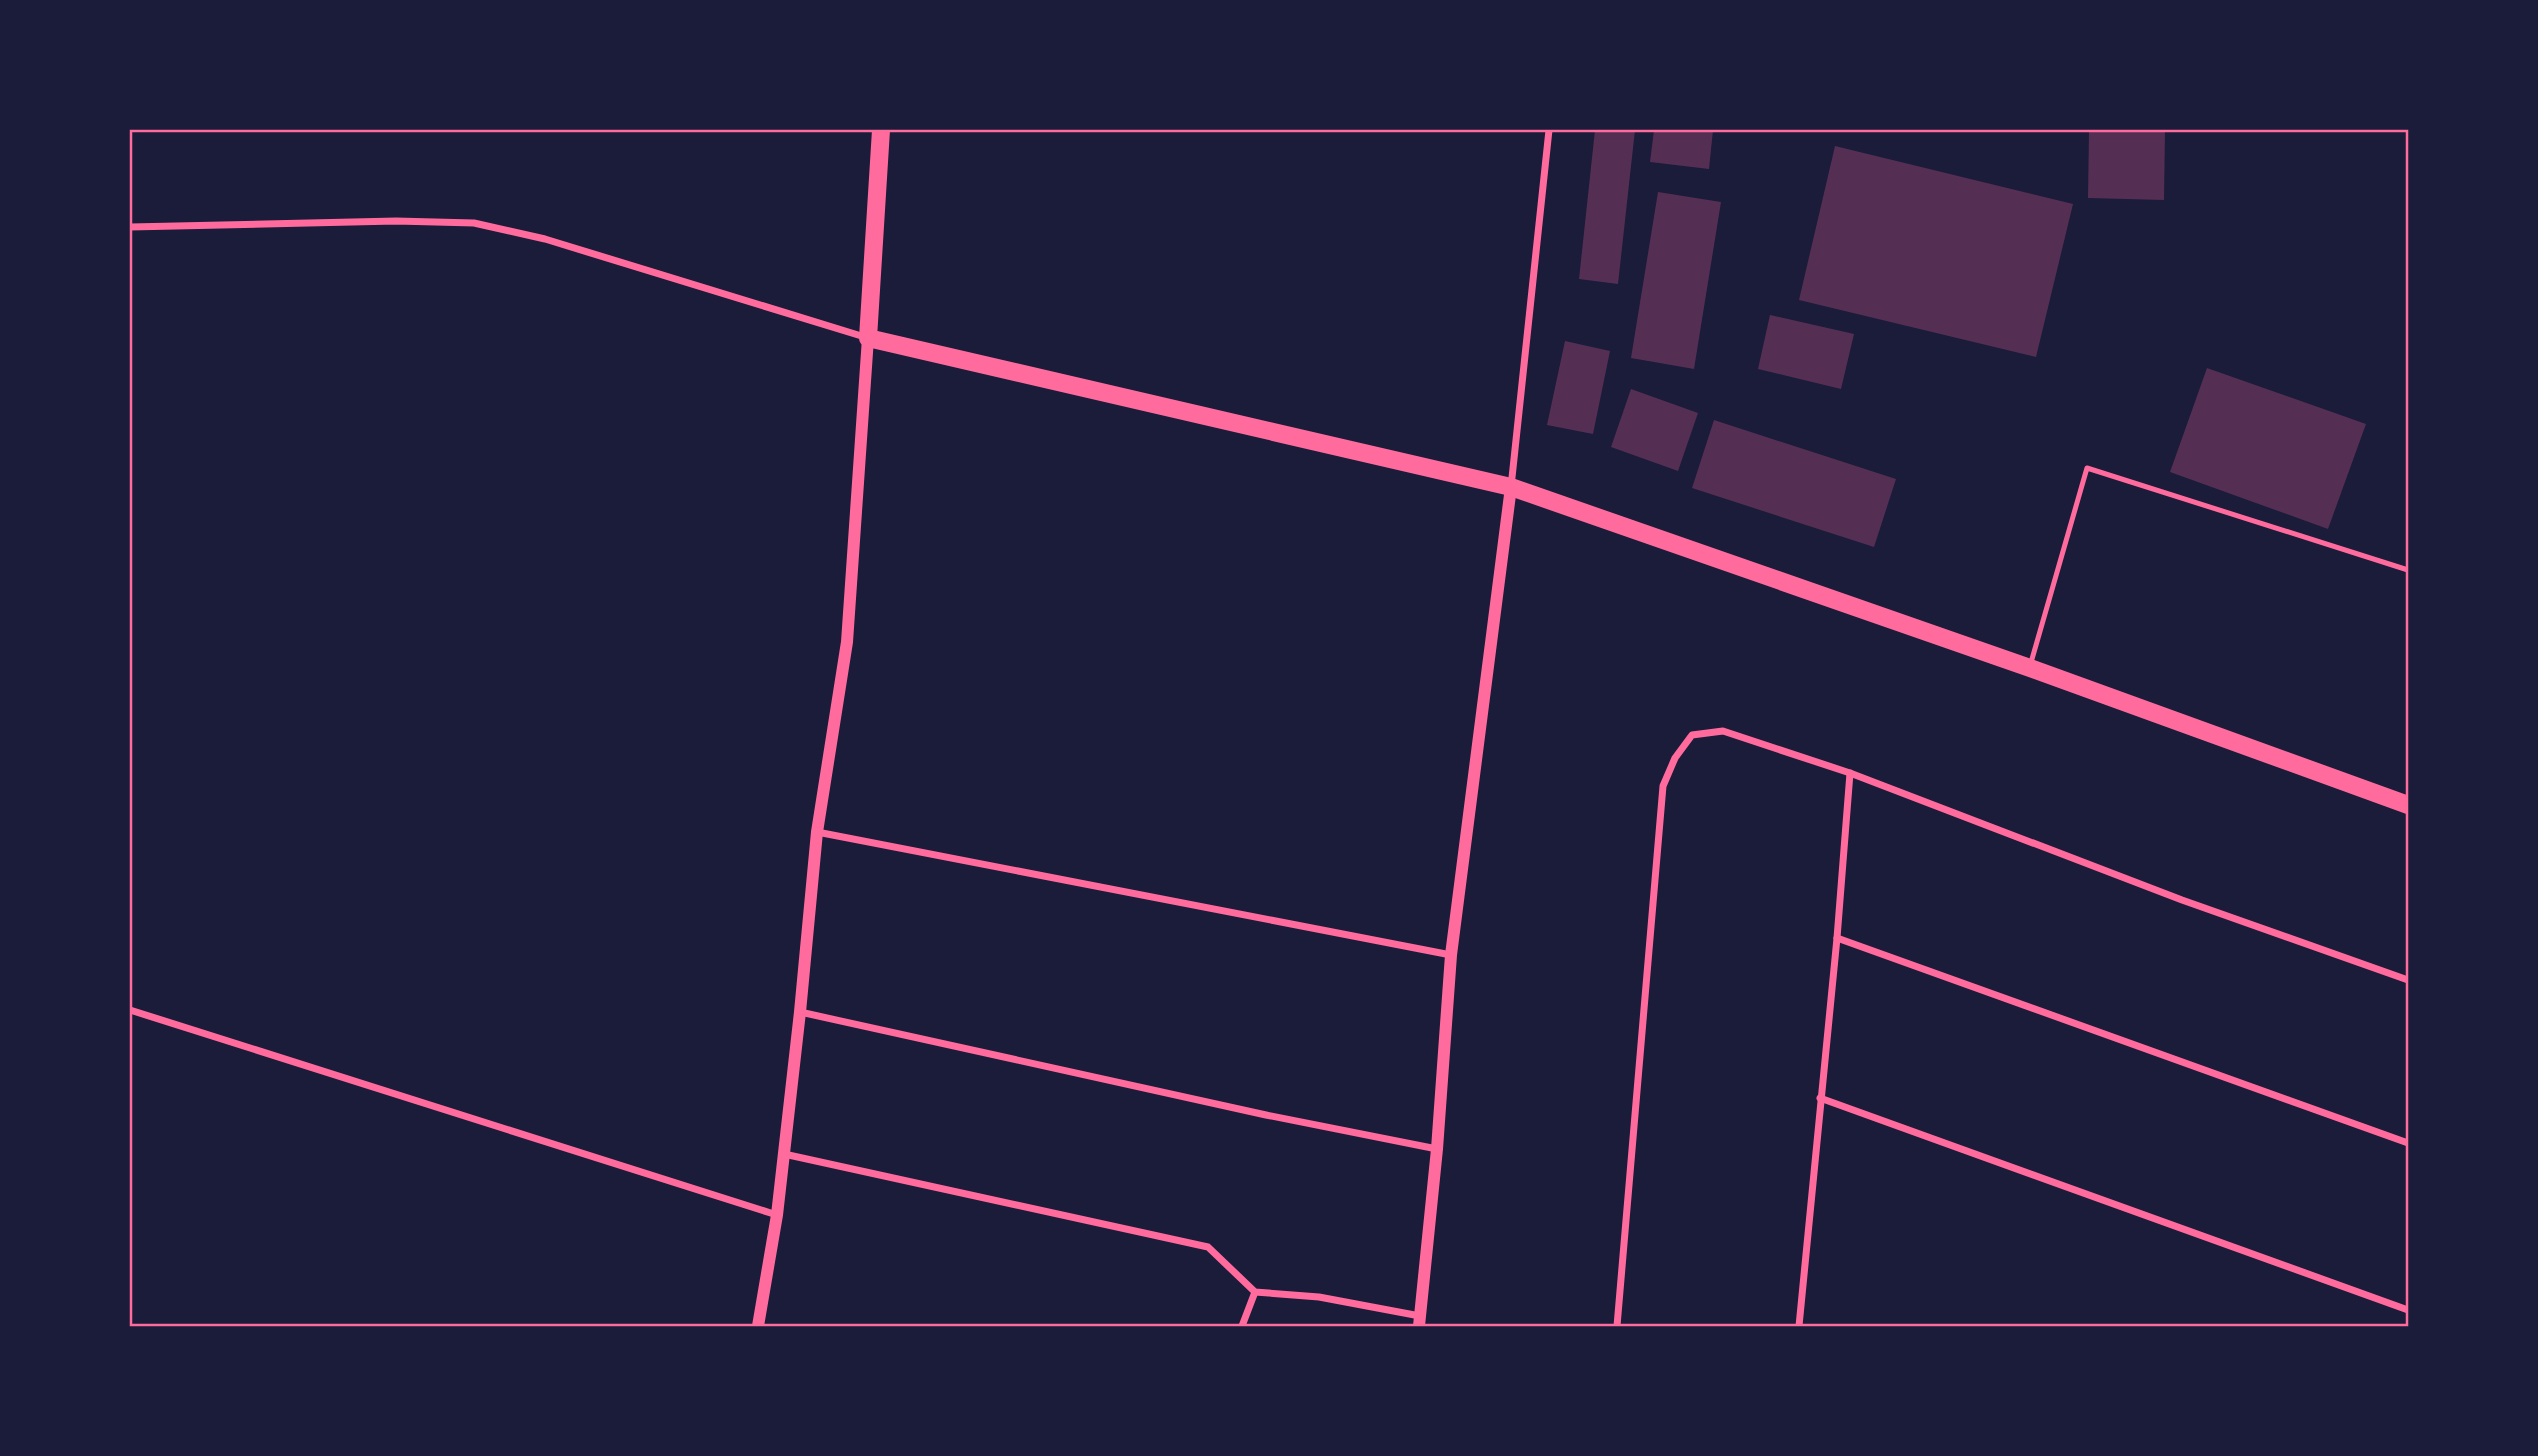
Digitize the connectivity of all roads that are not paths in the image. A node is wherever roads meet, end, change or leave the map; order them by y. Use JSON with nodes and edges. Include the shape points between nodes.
{"nodes":[{"id":1,"x":881,"y":130,"type":"edge"},
{"id":2,"x":1549,"y":130,"type":"edge"},
{"id":3,"x":130,"y":227,"type":"edge"},
{"id":4,"x":869,"y":338,"type":"junction"},
{"id":5,"x":1511,"y":487,"type":"junction"},
{"id":6,"x":2409,"y":570,"type":"edge"},
{"id":7,"x":2030,"y":668,"type":"junction"},
{"id":8,"x":1850,"y":773,"type":"junction"},
{"id":9,"x":2409,"y":805,"type":"edge"},
{"id":10,"x":817,"y":832,"type":"junction"},
{"id":11,"x":1837,"y":938,"type":"junction"},
{"id":12,"x":1451,"y":955,"type":"junction"},
{"id":13,"x":2409,"y":980,"type":"edge"},
{"id":14,"x":130,"y":1010,"type":"edge"},
{"id":15,"x":800,"y":1012,"type":"junction"},
{"id":16,"x":1820,"y":1098,"type":"junction"},
{"id":17,"x":2409,"y":1143,"type":"edge"},
{"id":18,"x":1437,"y":1149,"type":"junction"},
{"id":19,"x":784,"y":1154,"type":"junction"},
{"id":20,"x":777,"y":1215,"type":"junction"},
{"id":21,"x":1255,"y":1292,"type":"junction"},
{"id":22,"x":2409,"y":1310,"type":"edge"},
{"id":23,"x":1419,"y":1321,"type":"edge"},
{"id":24,"x":758,"y":1326,"type":"edge"},
{"id":25,"x":1242,"y":1326,"type":"edge"},
{"id":26,"x":1617,"y":1326,"type":"edge"},
{"id":27,"x":1799,"y":1326,"type":"edge"}],
"edges":[{"from":1,"to":4,"type":"main road"},
{"from":2,"to":5,"type":"street"},
{"from":3,"to":4,"type":"street","via":[[474,223],[545,239]]},
{"from":4,"to":5,"type":"main road"},
{"from":4,"to":10,"type":"street","via":[[847,642]]},
{"from":5,"to":7,"type":"main road"},
{"from":5,"to":12,"type":"street"},
{"from":6,"to":7,"type":"lane","via":[[2087,468]]},
{"from":7,"to":9,"type":"main road"},
{"from":8,"to":11,"type":"street"},
{"from":8,"to":13,"type":"street","via":[[2182,900]]},
{"from":8,"to":26,"type":"street","via":[[1723,731],[1692,735],[1663,786]]},
{"from":10,"to":12,"type":"street"},
{"from":10,"to":15,"type":"street"},
{"from":11,"to":16,"type":"street"},
{"from":11,"to":17,"type":"street"},
{"from":12,"to":18,"type":"street"},
{"from":14,"to":20,"type":"street"},
{"from":15,"to":18,"type":"street"},
{"from":15,"to":19,"type":"street"},
{"from":16,"to":22,"type":"street"},
{"from":16,"to":27,"type":"street"},
{"from":18,"to":23,"type":"street"},
{"from":19,"to":20,"type":"street"},
{"from":19,"to":21,"type":"street","via":[[1208,1247]]},
{"from":20,"to":24,"type":"street"},
{"from":21,"to":23,"type":"street","via":[[1319,1297]]},
{"from":21,"to":25,"type":"street"}]}
